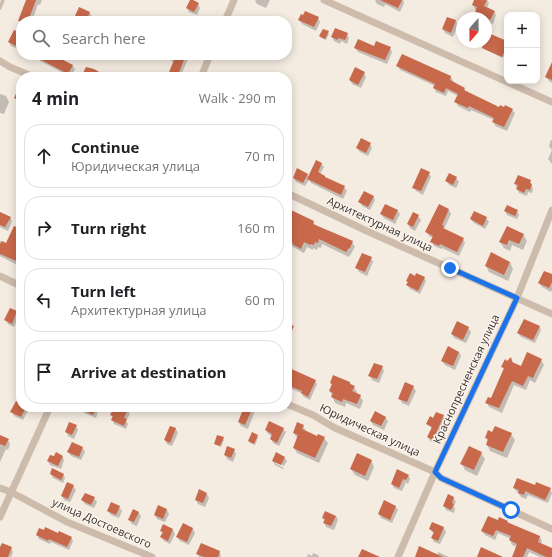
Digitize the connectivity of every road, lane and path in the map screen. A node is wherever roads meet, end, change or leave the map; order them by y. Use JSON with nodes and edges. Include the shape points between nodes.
{"nodes":[{"id":1,"x":3,"y":0,"type":"edge"},
{"id":2,"x":234,"y":0,"type":"edge"},
{"id":3,"x":324,"y":0,"type":"edge"},
{"id":4,"x":0,"y":8,"type":"edge"},
{"id":5,"x":227,"y":16,"type":"edge"},
{"id":6,"x":208,"y":60,"type":"edge"},
{"id":7,"x":0,"y":61,"type":"edge"},
{"id":8,"x":22,"y":72,"type":"edge"},
{"id":9,"x":203,"y":72,"type":"edge"},
{"id":10,"x":552,"y":102,"type":"edge"},
{"id":11,"x":292,"y":195,"type":"edge"},
{"id":12,"x":552,"y":210,"type":"edge"},
{"id":13,"x":0,"y":276,"type":"edge"},
{"id":14,"x":16,"y":284,"type":"edge"},
{"id":15,"x":517,"y":298,"type":"junction"},
{"id":16,"x":552,"y":314,"type":"edge"},
{"id":17,"x":292,"y":406,"type":"edge"},
{"id":18,"x":48,"y":412,"type":"edge"},
{"id":19,"x":435,"y":472,"type":"junction"},
{"id":20,"x":0,"y":488,"type":"edge"},
{"id":21,"x":11,"y":492,"type":"junction"},
{"id":22,"x":0,"y":517,"type":"edge"},
{"id":23,"x":552,"y":529,"type":"edge"},
{"id":24,"x":152,"y":557,"type":"edge"},
{"id":25,"x":398,"y":557,"type":"edge"}],
"edges":[{"from":1,"to":4,"type":"lane"},
{"from":2,"to":5,"type":"street"},
{"from":3,"to":10,"type":"street"},
{"from":6,"to":9,"type":"street"},
{"from":7,"to":8,"type":"street"},
{"from":11,"to":15,"type":"street","name":"Архитектурная улица"},
{"from":12,"to":15,"type":"street","name":"Краснопресненская улица"},
{"from":13,"to":14,"type":"street"},
{"from":15,"to":16,"type":"street","name":"Архитектурная улица"},
{"from":15,"to":19,"type":"street","name":"Краснопресненская улица"},
{"from":17,"to":19,"type":"street","name":"Юридическая улица"},
{"from":18,"to":21,"type":"street"},
{"from":19,"to":23,"type":"street","name":"Юридическая улица","via":[[441,478]]},
{"from":19,"to":25,"type":"street","name":"Краснопресненская улица"},
{"from":20,"to":21,"type":"street","name":"улица Достоевского"},
{"from":21,"to":22,"type":"street"},
{"from":21,"to":24,"type":"street","name":"улица Достоевского","via":[[67,522]]}]}
